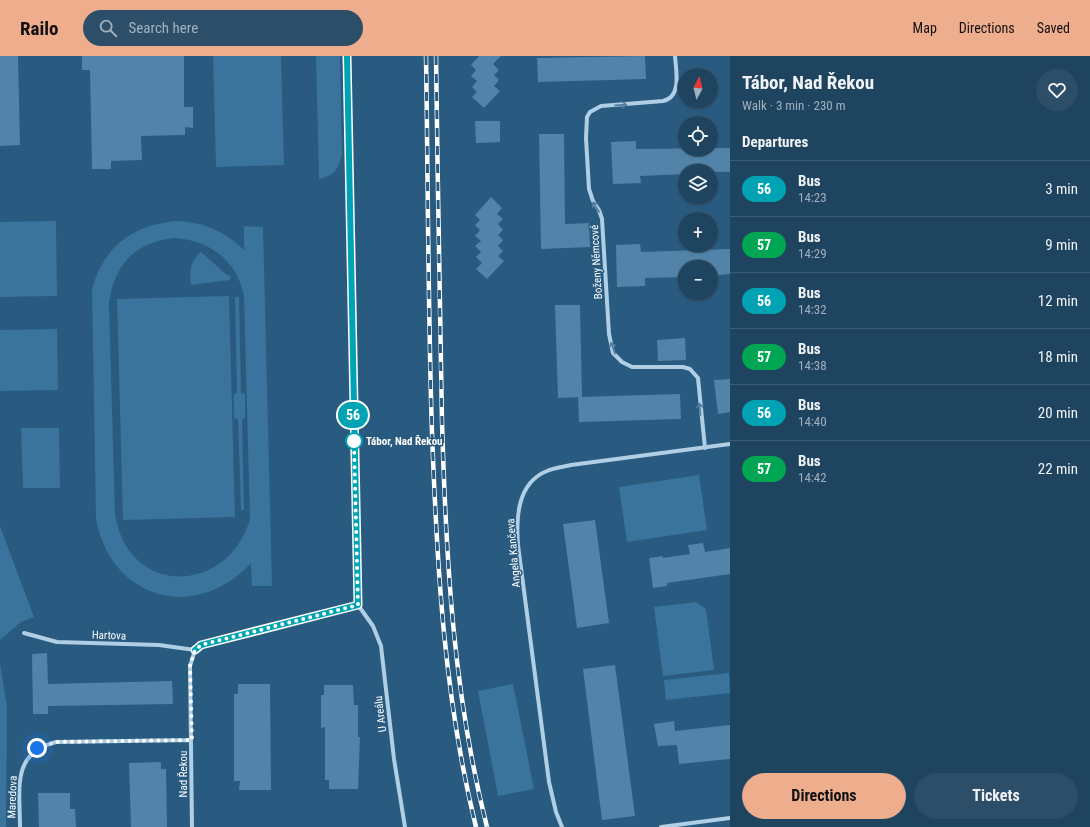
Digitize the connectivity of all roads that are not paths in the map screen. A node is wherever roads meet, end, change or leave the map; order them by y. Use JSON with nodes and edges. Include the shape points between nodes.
{"nodes":[{"id":1,"x":347,"y":56,"type":"edge"},
{"id":2,"x":675,"y":56,"type":"edge"},
{"id":3,"x":730,"y":444,"type":"edge"},
{"id":4,"x":704,"y":448,"type":"junction"},
{"id":5,"x":358,"y":605,"type":"junction"},
{"id":6,"x":24,"y":632,"type":"dead end"},
{"id":7,"x":195,"y":650,"type":"junction"},
{"id":8,"x":192,"y":740,"type":"junction"},
{"id":9,"x":730,"y":818,"type":"edge"},
{"id":10,"x":20,"y":827,"type":"edge"},
{"id":11,"x":192,"y":827,"type":"edge"},
{"id":12,"x":405,"y":827,"type":"edge"},
{"id":13,"x":562,"y":827,"type":"edge"},
{"id":14,"x":661,"y":827,"type":"edge"}],
"edges":[{"from":1,"to":5,"type":"street"},
{"from":4,"to":2,"type":"street","name":"Boženy Němcové","one_way":true,"via":[[698,378],[693,372],[677,366],[632,367],[622,362],[614,353],[609,334],[602,219],[590,196],[587,173],[586,130],[590,112],[601,106],[666,101],[673,95],[676,87]]},
{"from":3,"to":4,"type":"street","name":"Angela Kančeva"},
{"from":4,"to":13,"type":"street","name":"Angela Kančeva","via":[[571,464],[539,475],[524,493],[518,515],[518,545],[549,782]]},
{"from":5,"to":7,"type":"street","via":[[201,645]]},
{"from":5,"to":12,"type":"street","name":"U Areálu","via":[[373,626],[381,646]]},
{"from":6,"to":7,"type":"street","name":"Hartova","via":[[57,642],[159,645]]},
{"from":7,"to":8,"type":"street","name":"Nad Řekou","via":[[190,666]]},
{"from":8,"to":10,"type":"street","name":"Maredova","via":[[56,742],[37,748],[27,758],[20,774]]},
{"from":8,"to":11,"type":"street","name":"Nad Řekou"},
{"from":9,"to":14,"type":"street"}]}
